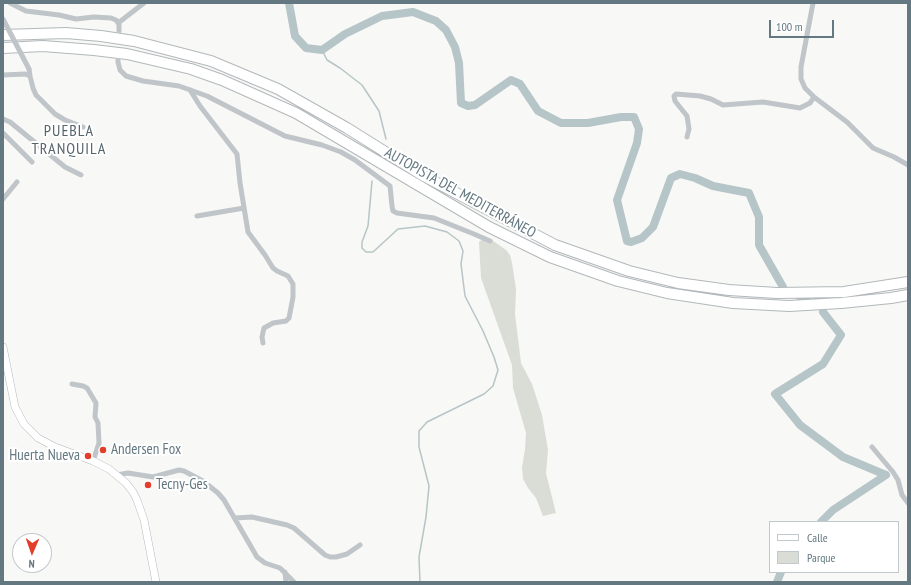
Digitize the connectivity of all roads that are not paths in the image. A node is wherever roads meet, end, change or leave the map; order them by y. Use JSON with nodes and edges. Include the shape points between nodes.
{"nodes":[{"id":1,"x":10,"y":3,"type":"edge"},
{"id":2,"x":144,"y":3,"type":"edge"},
{"id":3,"x":813,"y":3,"type":"edge"},
{"id":4,"x":3,"y":19,"type":"edge"},
{"id":5,"x":118,"y":22,"type":"junction"},
{"id":6,"x":3,"y":29,"type":"edge"},
{"id":7,"x":119,"y":31,"type":"dead end"},
{"id":8,"x":66,"y":33,"type":"junction"},
{"id":9,"x":3,"y":35,"type":"edge"},
{"id":10,"x":59,"y":47,"type":"junction"},
{"id":11,"x":3,"y":48,"type":"edge"},
{"id":12,"x":3,"y":54,"type":"edge"},
{"id":13,"x":118,"y":54,"type":"dead end"},
{"id":14,"x":3,"y":75,"type":"edge"},
{"id":15,"x":30,"y":76,"type":"junction"},
{"id":16,"x":190,"y":90,"type":"junction"},
{"id":17,"x":814,"y":97,"type":"junction"},
{"id":18,"x":3,"y":119,"type":"edge"},
{"id":19,"x":83,"y":127,"type":"dead end"},
{"id":20,"x":3,"y":134,"type":"edge"},
{"id":21,"x":687,"y":137,"type":"dead end"},
{"id":22,"x":32,"y":162,"type":"dead end"},
{"id":23,"x":908,"y":165,"type":"edge"},
{"id":24,"x":80,"y":175,"type":"dead end"},
{"id":25,"x":17,"y":182,"type":"dead end"},
{"id":26,"x":3,"y":199,"type":"edge"},
{"id":27,"x":244,"y":208,"type":"junction"},
{"id":28,"x":197,"y":216,"type":"dead end"},
{"id":29,"x":490,"y":241,"type":"dead end"},
{"id":30,"x":908,"y":282,"type":"edge"},
{"id":31,"x":908,"y":295,"type":"edge"},
{"id":32,"x":262,"y":343,"type":"dead end"},
{"id":33,"x":3,"y":347,"type":"edge"},
{"id":34,"x":72,"y":384,"type":"dead end"},
{"id":35,"x":872,"y":447,"type":"dead end"},
{"id":36,"x":93,"y":461,"type":"junction"},
{"id":37,"x":117,"y":475,"type":"junction"},
{"id":38,"x":908,"y":503,"type":"edge"},
{"id":39,"x":235,"y":518,"type":"junction"},
{"id":40,"x":360,"y":545,"type":"dead end"},
{"id":41,"x":285,"y":572,"type":"junction"},
{"id":42,"x":156,"y":582,"type":"edge"},
{"id":43,"x":286,"y":582,"type":"edge"},
{"id":44,"x":294,"y":582,"type":"edge"}],
"edges":[{"from":1,"to":5,"type":"street","via":[[26,11],[76,19],[103,16]]},
{"from":2,"to":5,"type":"street"},
{"from":3,"to":17,"type":"street","via":[[800,73],[805,88]]},
{"from":4,"to":15,"type":"street","bridge":true,"via":[[29,69]]},
{"from":5,"to":7,"type":"street"},
{"from":6,"to":8,"type":"highway"},
{"from":8,"to":9,"type":"highway","name":"AUTOPISTA DEL MEDITERRÁNEO"},
{"from":8,"to":30,"type":"highway","name":"AUTOPISTA DEL MEDITERRÁNEO","via":[[101,36],[161,47],[211,62],[278,89],[422,175],[555,245],[629,271],[678,283],[777,293],[844,292]]},
{"from":10,"to":11,"type":"highway","name":"AUTOPISTA DEL MEDITERRÁNEO"},
{"from":10,"to":12,"type":"highway"},
{"from":10,"to":31,"type":"highway","name":"AUTOPISTA DEL MEDITERRÁNEO","via":[[127,54],[191,69],[222,80],[296,113],[489,227],[550,257],[618,280],[668,293],[740,303],[789,306],[841,304]]},
{"from":13,"to":16,"type":"street","via":[[120,70],[126,76]]},
{"from":14,"to":15,"type":"street"},
{"from":15,"to":19,"type":"street","via":[[36,95],[55,114]]},
{"from":16,"to":27,"type":"street","via":[[237,154]]},
{"from":16,"to":29,"type":"street","via":[[207,96],[284,136],[322,145],[355,160],[390,186],[392,206],[397,213],[434,218]]},
{"from":17,"to":21,"type":"street","via":[[810,103],[800,108],[763,102],[722,105],[700,96],[676,94],[675,101],[689,122]]},
{"from":17,"to":23,"type":"street","via":[[848,122],[873,148]]},
{"from":18,"to":24,"type":"street","via":[[64,167]]},
{"from":20,"to":22,"type":"street"},
{"from":25,"to":26,"type":"street"},
{"from":27,"to":28,"type":"street"},
{"from":27,"to":32,"type":"street","via":[[248,232],[273,268],[288,276],[294,288],[289,318],[264,328]]},
{"from":33,"to":36,"type":"main road","via":[[15,407],[24,424],[38,438]]},
{"from":34,"to":36,"type":"street","via":[[87,388],[96,403],[95,417],[98,423],[99,443]]},
{"from":35,"to":38,"type":"street","via":[[893,472]]},
{"from":36,"to":37,"type":"main road"},
{"from":37,"to":39,"type":"street","via":[[128,473],[153,477],[173,470],[184,471],[204,481],[218,493]]},
{"from":37,"to":42,"type":"main road","via":[[133,492],[141,510]]},
{"from":39,"to":40,"type":"street","via":[[252,517],[287,525],[294,528],[325,556],[347,554]]},
{"from":39,"to":41,"type":"street","via":[[257,557]]},
{"from":41,"to":43,"type":"street"},
{"from":41,"to":44,"type":"street"}]}
